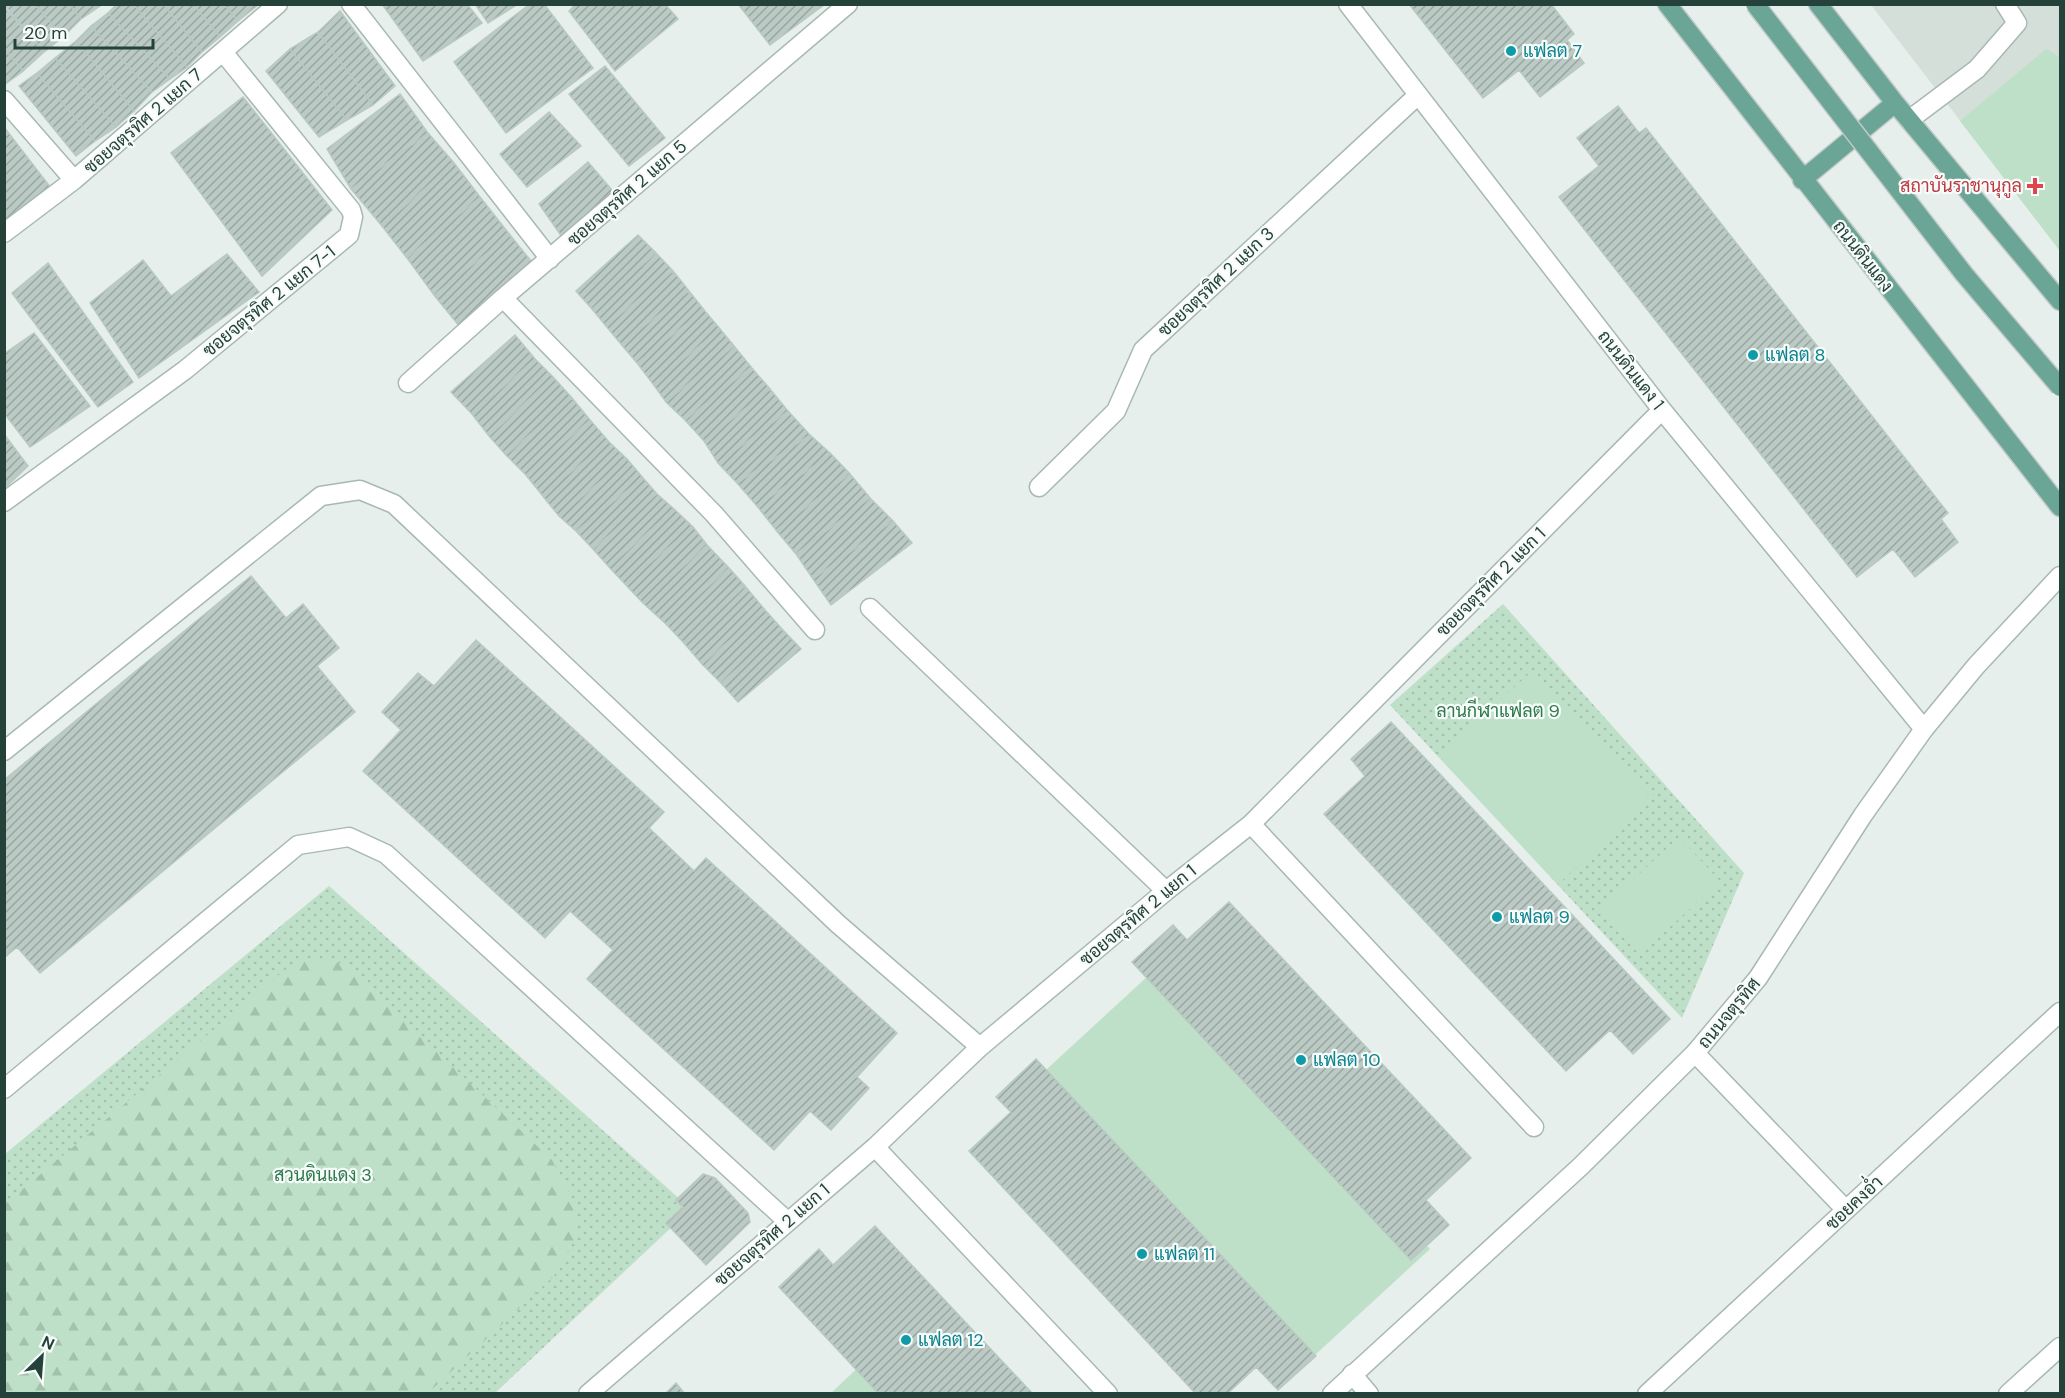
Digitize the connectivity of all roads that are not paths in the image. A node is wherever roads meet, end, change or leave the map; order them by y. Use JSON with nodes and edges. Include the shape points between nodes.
{"nodes":[{"id":1,"x":278,"y":4,"type":"edge"},
{"id":2,"x":351,"y":4,"type":"edge"},
{"id":3,"x":848,"y":4,"type":"edge"},
{"id":4,"x":1348,"y":4,"type":"edge"},
{"id":5,"x":1667,"y":4,"type":"edge"},
{"id":6,"x":1755,"y":4,"type":"edge"},
{"id":7,"x":1818,"y":4,"type":"edge"},
{"id":8,"x":2005,"y":4,"type":"edge"},
{"id":9,"x":223,"y":52,"type":"junction"},
{"id":10,"x":1418,"y":95,"type":"junction"},
{"id":11,"x":4,"y":100,"type":"edge"},
{"id":12,"x":1896,"y":103,"type":"junction"},
{"id":13,"x":1909,"y":120,"type":"junction"},
{"id":14,"x":74,"y":180,"type":"junction"},
{"id":15,"x":1802,"y":180,"type":"junction"},
{"id":16,"x":4,"y":233,"type":"edge"},
{"id":17,"x":550,"y":259,"type":"junction"},
{"id":18,"x":503,"y":298,"type":"junction"},
{"id":19,"x":2061,"y":301,"type":"edge"},
{"id":20,"x":408,"y":383,"type":"dead end"},
{"id":21,"x":2061,"y":387,"type":"edge"},
{"id":22,"x":1662,"y":410,"type":"junction"},
{"id":23,"x":1039,"y":487,"type":"dead end"},
{"id":24,"x":4,"y":502,"type":"edge"},
{"id":25,"x":2061,"y":507,"type":"edge"},
{"id":26,"x":2061,"y":576,"type":"edge"},
{"id":27,"x":870,"y":608,"type":"dead end"},
{"id":28,"x":815,"y":630,"type":"dead end"},
{"id":29,"x":1924,"y":729,"type":"junction"},
{"id":30,"x":4,"y":751,"type":"edge"},
{"id":31,"x":1251,"y":824,"type":"junction"},
{"id":32,"x":1166,"y":891,"type":"junction"},
{"id":33,"x":2061,"y":1012,"type":"edge"},
{"id":34,"x":980,"y":1047,"type":"junction"},
{"id":35,"x":1695,"y":1053,"type":"junction"},
{"id":36,"x":4,"y":1089,"type":"edge"},
{"id":37,"x":1534,"y":1127,"type":"dead end"},
{"id":38,"x":875,"y":1147,"type":"junction"},
{"id":39,"x":1846,"y":1210,"type":"junction"},
{"id":40,"x":787,"y":1221,"type":"junction"},
{"id":41,"x":2061,"y":1347,"type":"edge"},
{"id":42,"x":1352,"y":1374,"type":"junction"},
{"id":43,"x":588,"y":1394,"type":"edge"},
{"id":44,"x":1108,"y":1394,"type":"edge"},
{"id":45,"x":1332,"y":1394,"type":"edge"},
{"id":46,"x":1370,"y":1394,"type":"edge"},
{"id":47,"x":1647,"y":1394,"type":"edge"},
{"id":48,"x":2008,"y":1394,"type":"edge"}],
"edges":[{"from":1,"to":9,"type":"street","name":"ซอยจตุรทิศ 2 แยก 7"},
{"from":2,"to":17,"type":"street"},
{"from":3,"to":17,"type":"street","name":"ซอยจตุรทิศ 2 แยก 5"},
{"from":4,"to":10,"type":"street","name":"ถนนดินแดง 1"},
{"from":5,"to":15,"type":"main road","name":"ถนนดินแดง"},
{"from":6,"to":21,"type":"main road","bridge":true,"via":[[1964,274]]},
{"from":7,"to":12,"type":"main road"},
{"from":8,"to":13,"type":"street","via":[[2017,23],[1977,69]]},
{"from":9,"to":14,"type":"street","name":"ซอยจตุรทิศ 2 แยก 7"},
{"from":9,"to":24,"type":"street","name":"ซอยจตุรทิศ 2 แยก 7-1","via":[[351,210],[349,235],[185,370]]},
{"from":10,"to":22,"type":"street","name":"ถนนดินแดง 1"},
{"from":10,"to":23,"type":"street","name":"ซอยจตุรทิศ 2 แยก 3","via":[[1143,350],[1116,411]]},
{"from":11,"to":14,"type":"street"},
{"from":12,"to":13,"type":"main road"},
{"from":12,"to":15,"type":"main road"},
{"from":13,"to":19,"type":"main road"},
{"from":14,"to":16,"type":"street","name":"ซอยจตุรทิศ 2 แยก 7"},
{"from":15,"to":25,"type":"main road","name":"ถนนดินแดง"},
{"from":17,"to":18,"type":"street","name":"ซอยจตุรทิศ 2 แยก 5"},
{"from":18,"to":20,"type":"street","name":"ซอยจตุรทิศ 2 แยก 5"},
{"from":18,"to":28,"type":"street","via":[[714,514]]},
{"from":22,"to":29,"type":"street","name":"ถนนดินแดง 1"},
{"from":22,"to":31,"type":"street","name":"ซอยจตุรทิศ 2 แยก 1"},
{"from":26,"to":29,"type":"street","name":"ถนนจตุรทิศ","via":[[1976,666]]},
{"from":27,"to":32,"type":"street"},
{"from":29,"to":35,"type":"street","name":"ถนนจตุรทิศ","via":[[1863,815],[1758,978]]},
{"from":30,"to":34,"type":"street","via":[[321,496],[360,490],[394,504],[838,924]]},
{"from":31,"to":32,"type":"street","name":"ซอยจตุรทิศ 2 แยก 1"},
{"from":31,"to":37,"type":"street"},
{"from":32,"to":34,"type":"street","name":"ซอยจตุรทิศ 2 แยก 1"},
{"from":33,"to":39,"type":"street","name":"ซอยคงอ่ำ"},
{"from":34,"to":38,"type":"street","name":"ซอยจตุรทิศ 2 แยก 1"},
{"from":35,"to":39,"type":"street"},
{"from":35,"to":42,"type":"street","name":"ถนนจตุรทิศ","via":[[1581,1166]]},
{"from":36,"to":40,"type":"street","via":[[298,845],[349,837],[386,854]]},
{"from":38,"to":40,"type":"street","name":"ซอยจตุรทิศ 2 แยก 1"},
{"from":38,"to":44,"type":"street"},
{"from":39,"to":47,"type":"street","name":"ซอยคงอ่ำ"},
{"from":40,"to":43,"type":"street","name":"ซอยจตุรทิศ 2 แยก 1"},
{"from":41,"to":48,"type":"street"},
{"from":42,"to":45,"type":"street","name":"ถนนจตุรทิศ"},
{"from":42,"to":46,"type":"street"}]}
